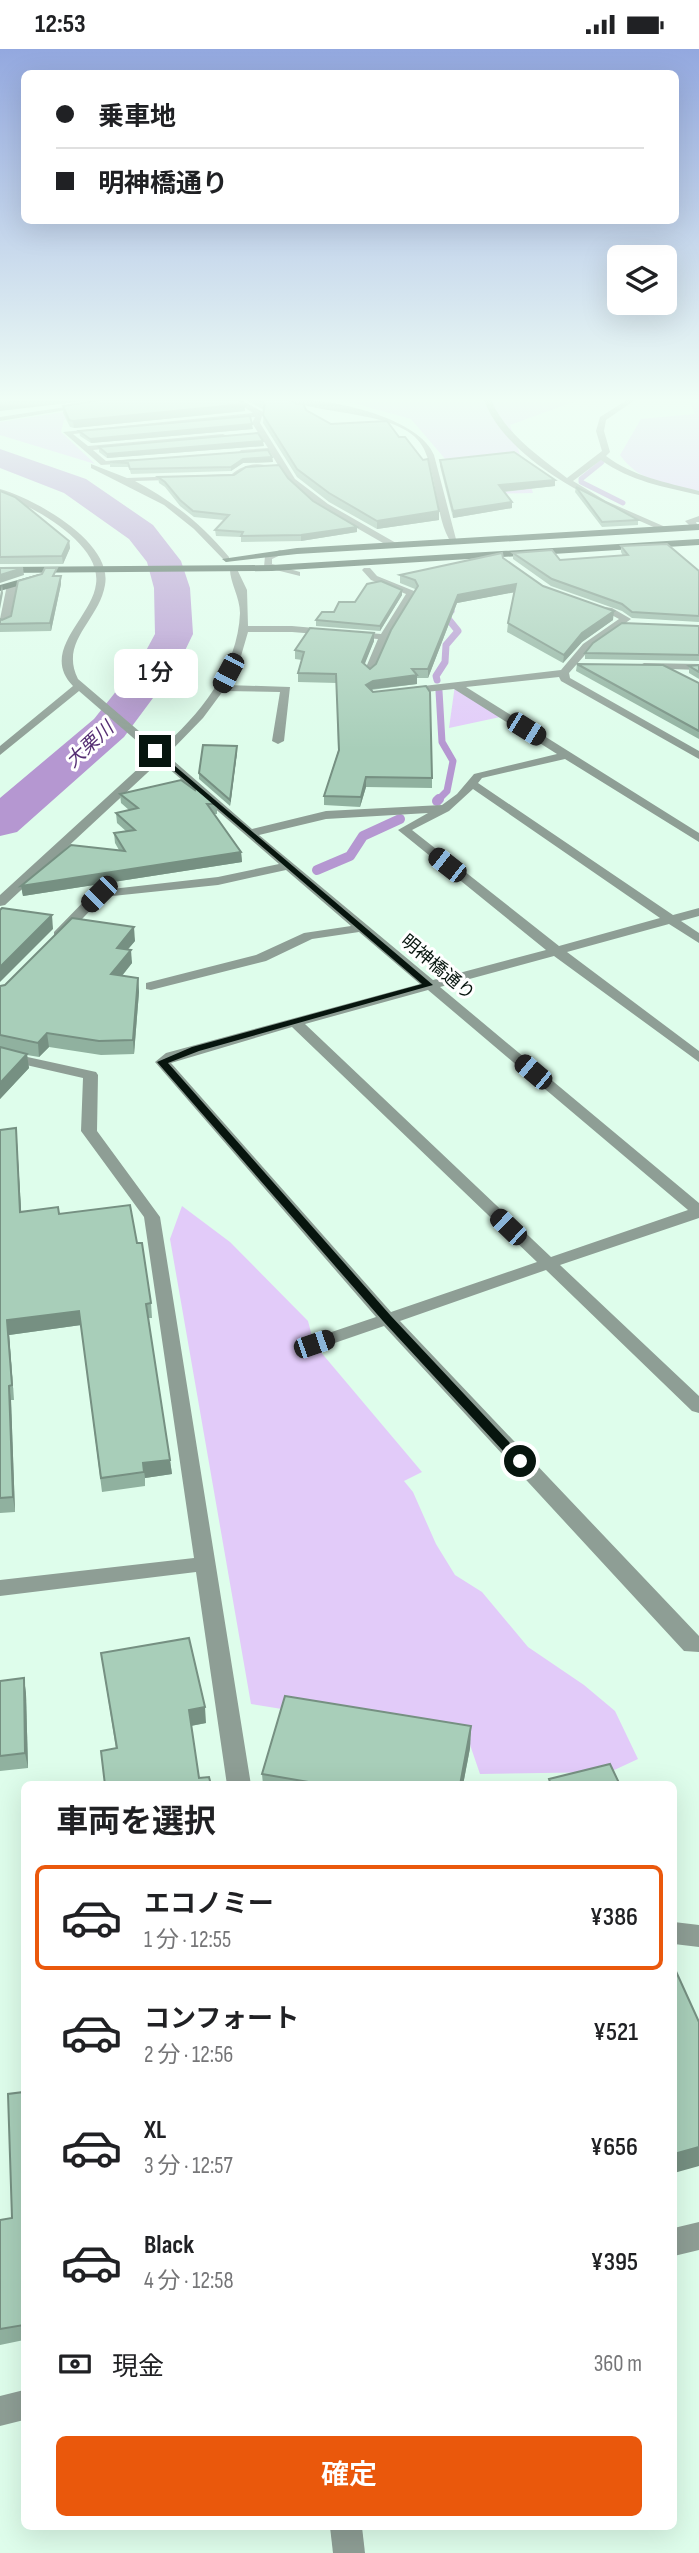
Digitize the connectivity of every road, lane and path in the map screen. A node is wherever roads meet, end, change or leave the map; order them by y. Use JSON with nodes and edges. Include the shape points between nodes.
{"nodes":[{"id":1,"x":51,"y":517,"type":"edge"},
{"id":2,"x":188,"y":517,"type":"edge"},
{"id":3,"x":345,"y":517,"type":"edge"},
{"id":4,"x":443,"y":517,"type":"edge"},
{"id":5,"x":637,"y":517,"type":"edge"},
{"id":6,"x":698,"y":527,"type":"edge"},
{"id":7,"x":666,"y":529,"type":"junction"},
{"id":8,"x":454,"y":541,"type":"junction"},
{"id":9,"x":699,"y":542,"type":"edge"},
{"id":10,"x":393,"y":545,"type":"junction"},
{"id":11,"x":699,"y":550,"type":"edge"},
{"id":12,"x":283,"y":552,"type":"junction"},
{"id":13,"x":0,"y":559,"type":"edge"},
{"id":14,"x":100,"y":561,"type":"junction"},
{"id":15,"x":270,"y":563,"type":"junction"},
{"id":16,"x":227,"y":564,"type":"junction"},
{"id":17,"x":0,"y":570,"type":"edge"},
{"id":18,"x":367,"y":570,"type":"junction"},
{"id":19,"x":62,"y":571,"type":"junction"},
{"id":20,"x":105,"y":571,"type":"junction"},
{"id":21,"x":298,"y":574,"type":"junction"},
{"id":22,"x":12,"y":585,"type":"junction"},
{"id":23,"x":0,"y":588,"type":"edge"},
{"id":24,"x":586,"y":605,"type":"edge"},
{"id":25,"x":4,"y":623,"type":"edge"},
{"id":26,"x":621,"y":624,"type":"junction"},
{"id":27,"x":635,"y":625,"type":"edge"},
{"id":28,"x":243,"y":629,"type":"junction"},
{"id":29,"x":384,"y":637,"type":"junction"},
{"id":30,"x":574,"y":665,"type":"junction"},
{"id":31,"x":587,"y":665,"type":"edge"},
{"id":32,"x":638,"y":666,"type":"edge"},
{"id":33,"x":664,"y":667,"type":"junction"},
{"id":34,"x":699,"y":667,"type":"edge"},
{"id":35,"x":369,"y":672,"type":"edge"},
{"id":36,"x":564,"y":673,"type":"junction"},
{"id":37,"x":687,"y":679,"type":"edge"},
{"id":38,"x":455,"y":685,"type":"junction"},
{"id":39,"x":80,"y":687,"type":"junction"},
{"id":40,"x":220,"y":688,"type":"junction"},
{"id":41,"x":400,"y":692,"type":"edge"},
{"id":42,"x":278,"y":741,"type":"dead end"},
{"id":43,"x":0,"y":752,"type":"edge"},
{"id":44,"x":157,"y":753,"type":"junction"},
{"id":45,"x":567,"y":755,"type":"junction"},
{"id":46,"x":699,"y":756,"type":"edge"},
{"id":47,"x":471,"y":783,"type":"junction"},
{"id":48,"x":445,"y":809,"type":"junction"},
{"id":49,"x":250,"y":833,"type":"junction"},
{"id":50,"x":699,"y":838,"type":"edge"},
{"id":51,"x":288,"y":866,"type":"junction"},
{"id":52,"x":0,"y":902,"type":"edge"},
{"id":53,"x":699,"y":912,"type":"edge"},
{"id":54,"x":670,"y":920,"type":"junction"},
{"id":55,"x":362,"y":928,"type":"junction"},
{"id":56,"x":699,"y":939,"type":"edge"},
{"id":57,"x":45,"y":949,"type":"edge"},
{"id":58,"x":555,"y":950,"type":"junction"},
{"id":59,"x":429,"y":985,"type":"junction"},
{"id":60,"x":151,"y":986,"type":"dead end"},
{"id":61,"x":294,"y":1021,"type":"junction"},
{"id":62,"x":0,"y":1055,"type":"edge"},
{"id":63,"x":699,"y":1058,"type":"edge"},
{"id":64,"x":699,"y":1212,"type":"edge"},
{"id":65,"x":547,"y":1264,"type":"junction"},
{"id":66,"x":387,"y":1318,"type":"junction"},
{"id":67,"x":314,"y":1344,"type":"dead end"},
{"id":68,"x":699,"y":1407,"type":"edge"},
{"id":69,"x":204,"y":1564,"type":"junction"},
{"id":70,"x":0,"y":1588,"type":"edge"},
{"id":71,"x":699,"y":1644,"type":"edge"},
{"id":72,"x":238,"y":1781,"type":"edge"},
{"id":73,"x":677,"y":1933,"type":"edge"},
{"id":74,"x":699,"y":1936,"type":"edge"},
{"id":75,"x":699,"y":2235,"type":"edge"},
{"id":76,"x":677,"y":2241,"type":"edge"},
{"id":77,"x":21,"y":2406,"type":"edge"},
{"id":78,"x":0,"y":2411,"type":"edge"},
{"id":79,"x":346,"y":2530,"type":"edge"},
{"id":80,"x":349,"y":2553,"type":"edge"}],
"edges":[{"from":1,"to":14,"type":"street"},
{"from":2,"to":16,"type":"street"},
{"from":3,"to":10,"type":"street"},
{"from":4,"to":8,"type":"street"},
{"from":5,"to":7,"type":"street"},
{"from":6,"to":7,"type":"main road"},
{"from":6,"to":15,"type":"main road"},
{"from":7,"to":8,"type":"main road"},
{"from":8,"to":10,"type":"main road"},
{"from":9,"to":15,"type":"main road"},
{"from":10,"to":12,"type":"main road"},
{"from":11,"to":18,"type":"main road"},
{"from":12,"to":15,"type":"street"},
{"from":12,"to":16,"type":"main road"},
{"from":13,"to":14,"type":"main road"},
{"from":14,"to":16,"type":"main road"},
{"from":14,"to":19,"type":"main road"},
{"from":14,"to":20,"type":"street"},
{"from":15,"to":16,"type":"main road"},
{"from":15,"to":21,"type":"street"},
{"from":16,"to":20,"type":"main road"},
{"from":16,"to":21,"type":"main road"},
{"from":16,"to":28,"type":"street","via":[[241,583]]},
{"from":17,"to":19,"type":"main road"},
{"from":18,"to":21,"type":"main road"},
{"from":18,"to":29,"type":"street","via":[[374,579],[411,593]]},
{"from":19,"to":20,"type":"main road"},
{"from":19,"to":22,"type":"main road"},
{"from":20,"to":39,"type":"street","via":[[66,656],[67,672]]},
{"from":22,"to":23,"type":"main road"},
{"from":22,"to":25,"type":"street"},
{"from":24,"to":26,"type":"street","via":[[626,619]]},
{"from":26,"to":27,"type":"street"},
{"from":26,"to":30,"type":"street","via":[[587,646]]},
{"from":28,"to":29,"type":"street"},
{"from":28,"to":40,"type":"street"},
{"from":29,"to":35,"type":"street"},
{"from":30,"to":31,"type":"street"},
{"from":30,"to":36,"type":"street"},
{"from":32,"to":33,"type":"street"},
{"from":33,"to":34,"type":"street"},
{"from":33,"to":37,"type":"street"},
{"from":36,"to":38,"type":"street"},
{"from":36,"to":46,"type":"street","via":[[565,679]]},
{"from":38,"to":41,"type":"street"},
{"from":38,"to":45,"type":"street"},
{"from":39,"to":43,"type":"street"},
{"from":39,"to":44,"type":"street"},
{"from":40,"to":42,"type":"street","via":[[286,689]]},
{"from":40,"to":44,"type":"street","via":[[185,732]]},
{"from":44,"to":49,"type":"street","name":"明神橋通り"},
{"from":44,"to":52,"type":"street"},
{"from":45,"to":47,"type":"street","via":[[478,776]]},
{"from":45,"to":50,"type":"street"},
{"from":47,"to":48,"type":"street"},
{"from":47,"to":54,"type":"street"},
{"from":48,"to":49,"type":"street","via":[[326,815]]},
{"from":48,"to":58,"type":"street","via":[[404,830]]},
{"from":49,"to":51,"type":"street","name":"明神橋通り"},
{"from":51,"to":55,"type":"street","name":"明神橋通り"},
{"from":51,"to":57,"type":"street","via":[[218,881],[99,894]]},
{"from":53,"to":54,"type":"street"},
{"from":54,"to":56,"type":"street"},
{"from":54,"to":58,"type":"street"},
{"from":55,"to":59,"type":"street","name":"明神橋通り"},
{"from":55,"to":60,"type":"street","via":[[309,936],[261,958]]},
{"from":58,"to":59,"type":"street"},
{"from":58,"to":63,"type":"street"},
{"from":59,"to":61,"type":"street"},
{"from":59,"to":64,"type":"street","name":"明神橋通り"},
{"from":61,"to":65,"type":"street"},
{"from":61,"to":66,"type":"street","via":[[162,1062]]},
{"from":62,"to":69,"type":"street","via":[[91,1075],[89,1131],[152,1217]]},
{"from":64,"to":65,"type":"street"},
{"from":65,"to":66,"type":"street"},
{"from":65,"to":68,"type":"street"},
{"from":66,"to":67,"type":"street"},
{"from":66,"to":71,"type":"street","via":[[692,1646]]},
{"from":69,"to":70,"type":"street"},
{"from":69,"to":72,"type":"street"},
{"from":73,"to":74,"type":"street"},
{"from":75,"to":76,"type":"street"},
{"from":77,"to":78,"type":"street"},
{"from":79,"to":80,"type":"street"}]}
